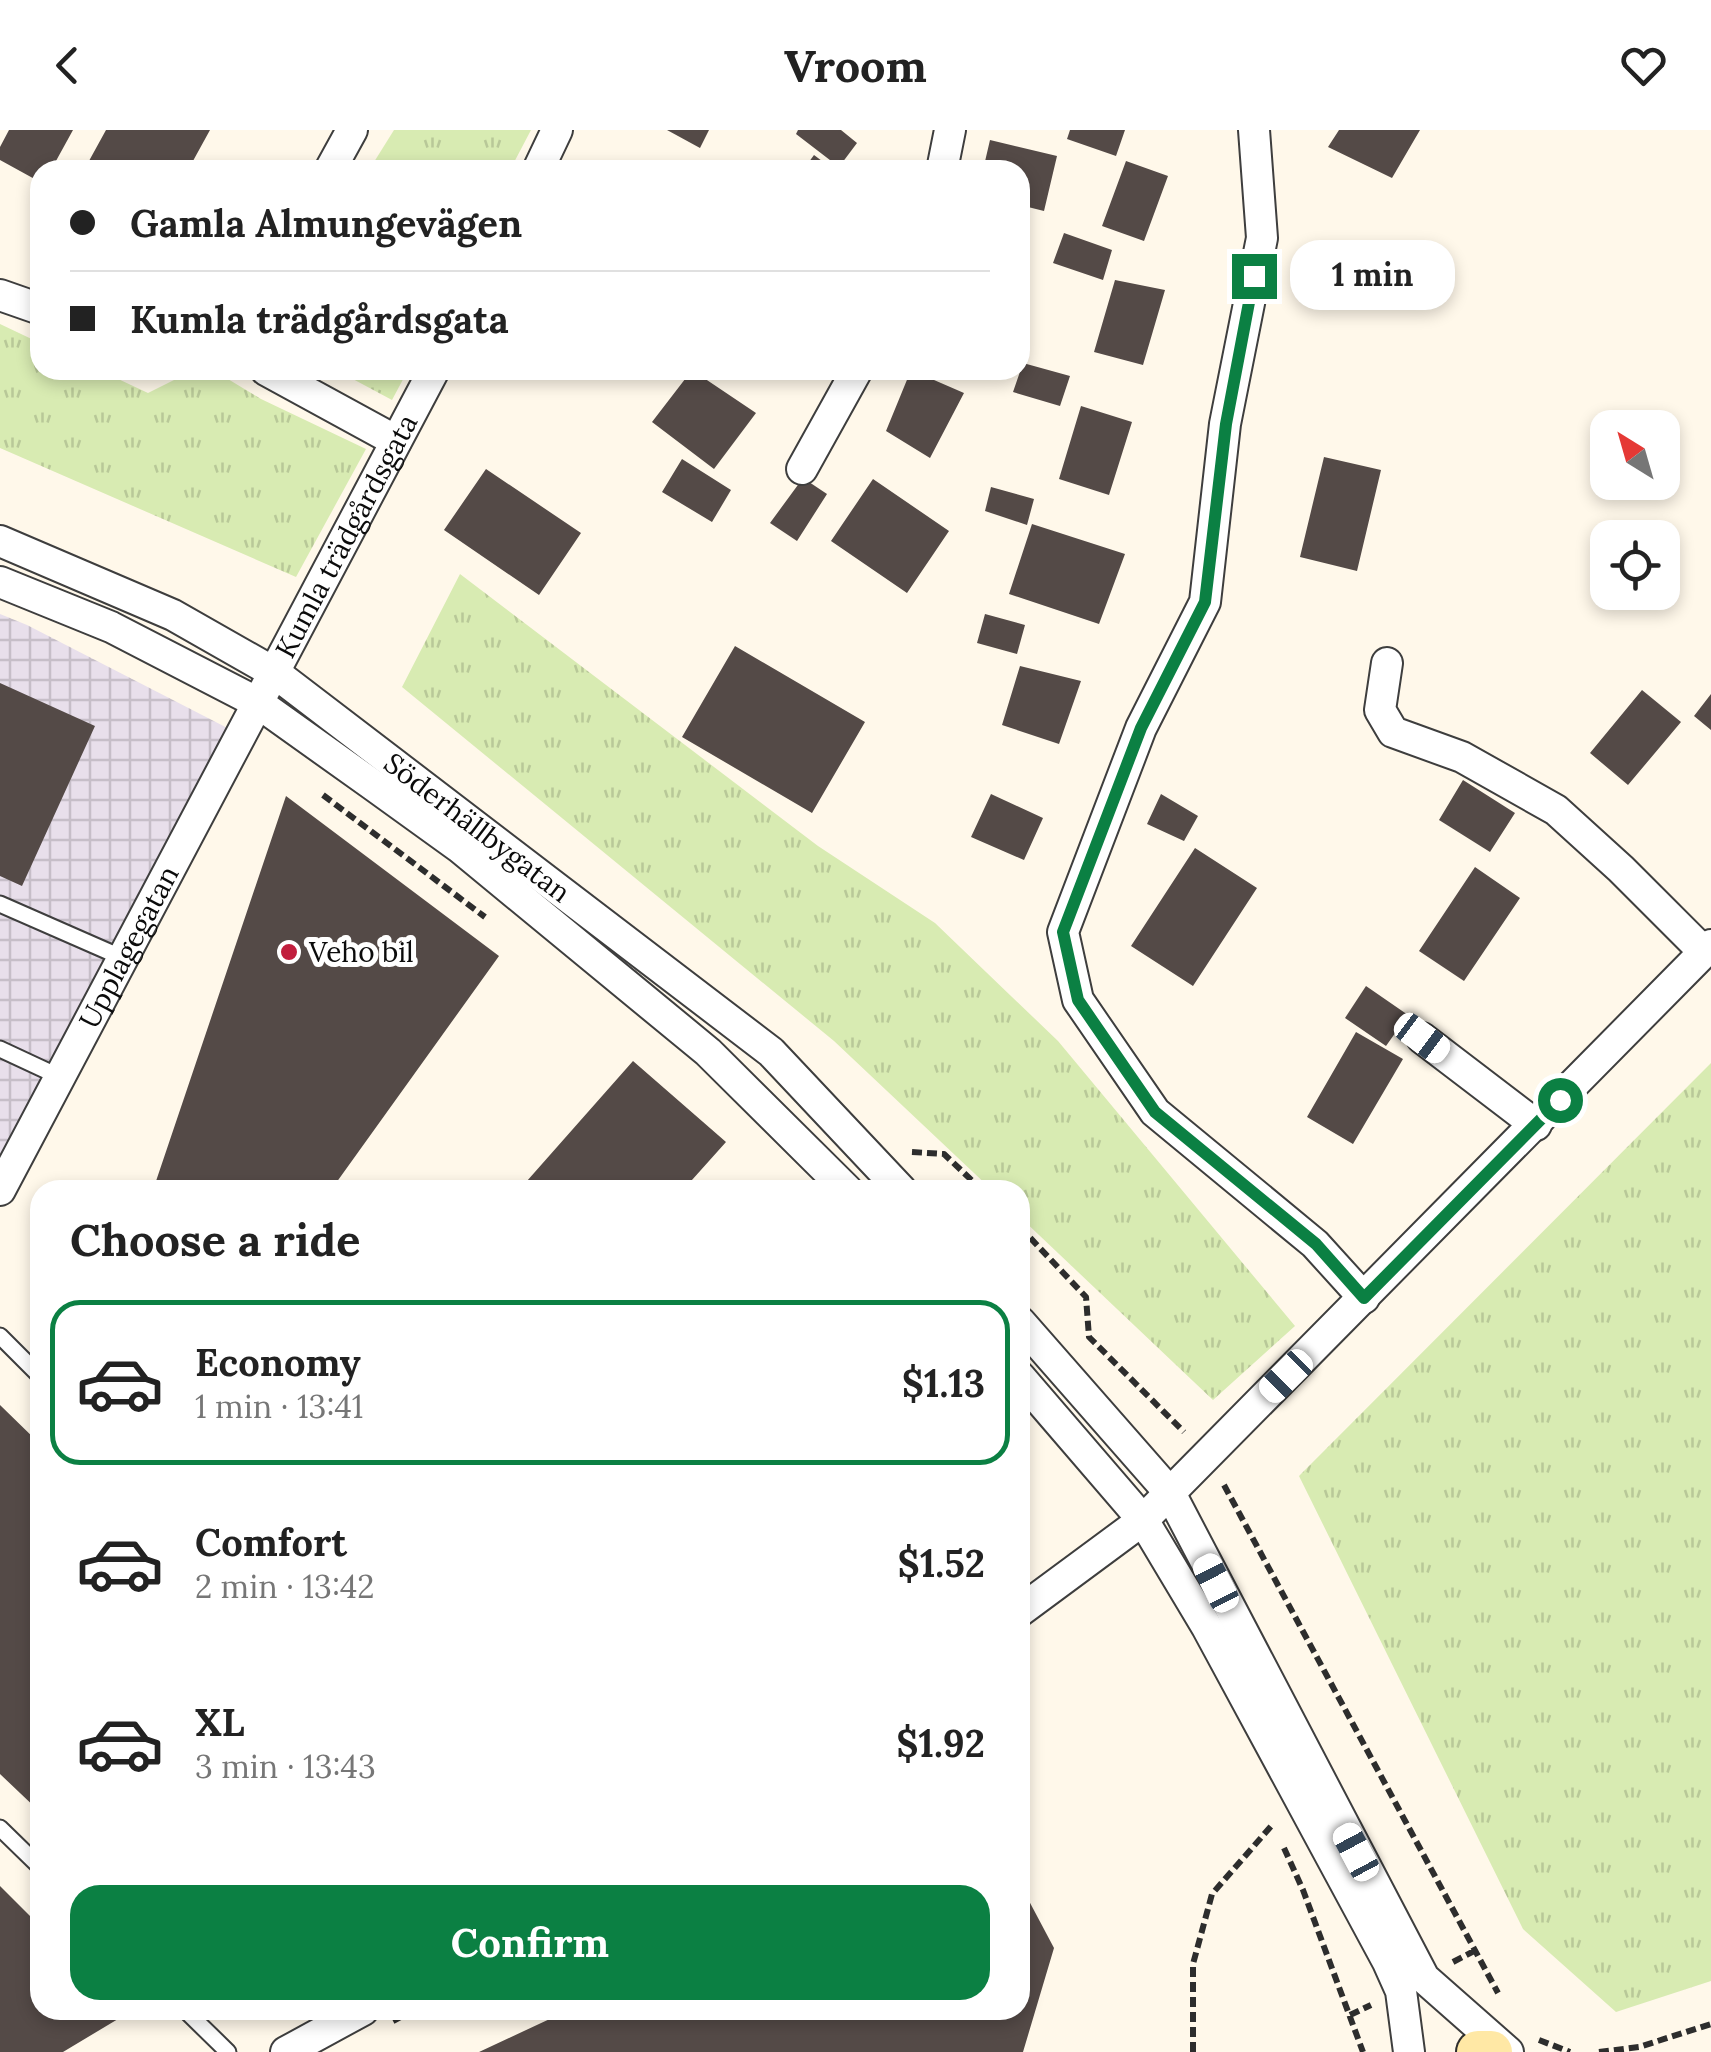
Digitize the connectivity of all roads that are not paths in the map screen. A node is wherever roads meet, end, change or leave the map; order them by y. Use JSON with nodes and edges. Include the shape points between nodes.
{"nodes":[{"id":1,"x":352,"y":130,"type":"edge"},
{"id":2,"x":557,"y":130,"type":"edge"},
{"id":3,"x":950,"y":130,"type":"edge"},
{"id":4,"x":1254,"y":130,"type":"edge"},
{"id":5,"x":336,"y":160,"type":"edge"},
{"id":6,"x":543,"y":160,"type":"edge"},
{"id":7,"x":944,"y":160,"type":"edge"},
{"id":8,"x":0,"y":295,"type":"edge"},
{"id":9,"x":30,"y":306,"type":"edge"},
{"id":10,"x":284,"y":380,"type":"edge"},
{"id":11,"x":429,"y":380,"type":"edge"},
{"id":12,"x":851,"y":380,"type":"edge"},
{"id":13,"x":396,"y":442,"type":"junction"},
{"id":14,"x":802,"y":469,"type":"dead end"},
{"id":15,"x":0,"y":541,"type":"edge"},
{"id":16,"x":0,"y":582,"type":"edge"},
{"id":17,"x":1386,"y":663,"type":"dead end"},
{"id":18,"x":275,"y":673,"type":"junction"},
{"id":19,"x":258,"y":702,"type":"junction"},
{"id":20,"x":0,"y":904,"type":"edge"},
{"id":21,"x":1708,"y":949,"type":"edge"},
{"id":22,"x":122,"y":958,"type":"junction"},
{"id":23,"x":1422,"y":1038,"type":"dead end"},
{"id":24,"x":0,"y":1049,"type":"edge"},
{"id":25,"x":60,"y":1077,"type":"junction"},
{"id":26,"x":1536,"y":1125,"type":"junction"},
{"id":27,"x":837,"y":1180,"type":"edge"},
{"id":28,"x":892,"y":1180,"type":"edge"},
{"id":29,"x":0,"y":1190,"type":"edge"},
{"id":30,"x":1364,"y":1298,"type":"junction"},
{"id":31,"x":1030,"y":1333,"type":"edge"},
{"id":32,"x":0,"y":1336,"type":"edge"},
{"id":33,"x":30,"y":1366,"type":"edge"},
{"id":34,"x":1030,"y":1389,"type":"edge"},
{"id":35,"x":1170,"y":1493,"type":"junction"},
{"id":36,"x":1142,"y":1520,"type":"junction"},
{"id":37,"x":1030,"y":1604,"type":"edge"},
{"id":38,"x":0,"y":1828,"type":"edge"},
{"id":39,"x":30,"y":1857,"type":"edge"},
{"id":40,"x":196,"y":2020,"type":"edge"},
{"id":41,"x":345,"y":2020,"type":"edge"},
{"id":42,"x":228,"y":2052,"type":"edge"},
{"id":43,"x":286,"y":2052,"type":"edge"},
{"id":44,"x":1409,"y":2052,"type":"edge"},
{"id":45,"x":1478,"y":2052,"type":"edge"},
{"id":46,"x":1491,"y":2052,"type":"edge"},
{"id":47,"x":1508,"y":2052,"type":"edge"}],
"edges":[{"from":1,"to":5,"type":"street"},
{"from":2,"to":6,"type":"street"},
{"from":3,"to":7,"type":"street"},
{"from":4,"to":30,"type":"street","via":[[1262,238],[1226,424],[1205,602],[1141,728],[1063,932],[1078,1000],[1155,1112],[1316,1244]]},
{"from":8,"to":9,"type":"street"},
{"from":10,"to":13,"type":"street"},
{"from":11,"to":13,"type":"street","name":"Kumla trädgårdsgata"},
{"from":12,"to":14,"type":"street"},
{"from":13,"to":18,"type":"street","name":"Kumla trädgårdsgata"},
{"from":15,"to":18,"type":"street","name":"Söderhällbygatan","via":[[172,615]]},
{"from":16,"to":19,"type":"street","name":"Söderhällbygatan","via":[[111,627]]},
{"from":17,"to":21,"type":"street","via":[[1380,710],[1393,732],[1462,757],[1556,810]]},
{"from":18,"to":19,"type":"street","name":"Kumla trädgårdsgata"},
{"from":18,"to":28,"type":"street","name":"Söderhällbygatan","via":[[771,1052]]},
{"from":19,"to":22,"type":"street","name":"Upplagegatan"},
{"from":19,"to":27,"type":"street","name":"Söderhällbygatan","via":[[459,847],[708,1052]]},
{"from":20,"to":22,"type":"lane"},
{"from":21,"to":26,"type":"street"},
{"from":22,"to":25,"type":"street","name":"Upplagegatan"},
{"from":23,"to":26,"type":"street"},
{"from":24,"to":25,"type":"lane"},
{"from":25,"to":29,"type":"street","name":"Upplagegatan"},
{"from":26,"to":30,"type":"street"},
{"from":30,"to":35,"type":"street"},
{"from":31,"to":35,"type":"street"},
{"from":32,"to":33,"type":"lane"},
{"from":34,"to":36,"type":"street"},
{"from":35,"to":36,"type":"street"},
{"from":35,"to":47,"type":"street","via":[[1424,1978]]},
{"from":36,"to":37,"type":"street"},
{"from":36,"to":44,"type":"street","via":[[1388,1962],[1401,1991]]},
{"from":38,"to":39,"type":"lane"},
{"from":40,"to":42,"type":"lane"},
{"from":41,"to":43,"type":"street"},
{"from":45,"to":46,"type":"main road"}]}
